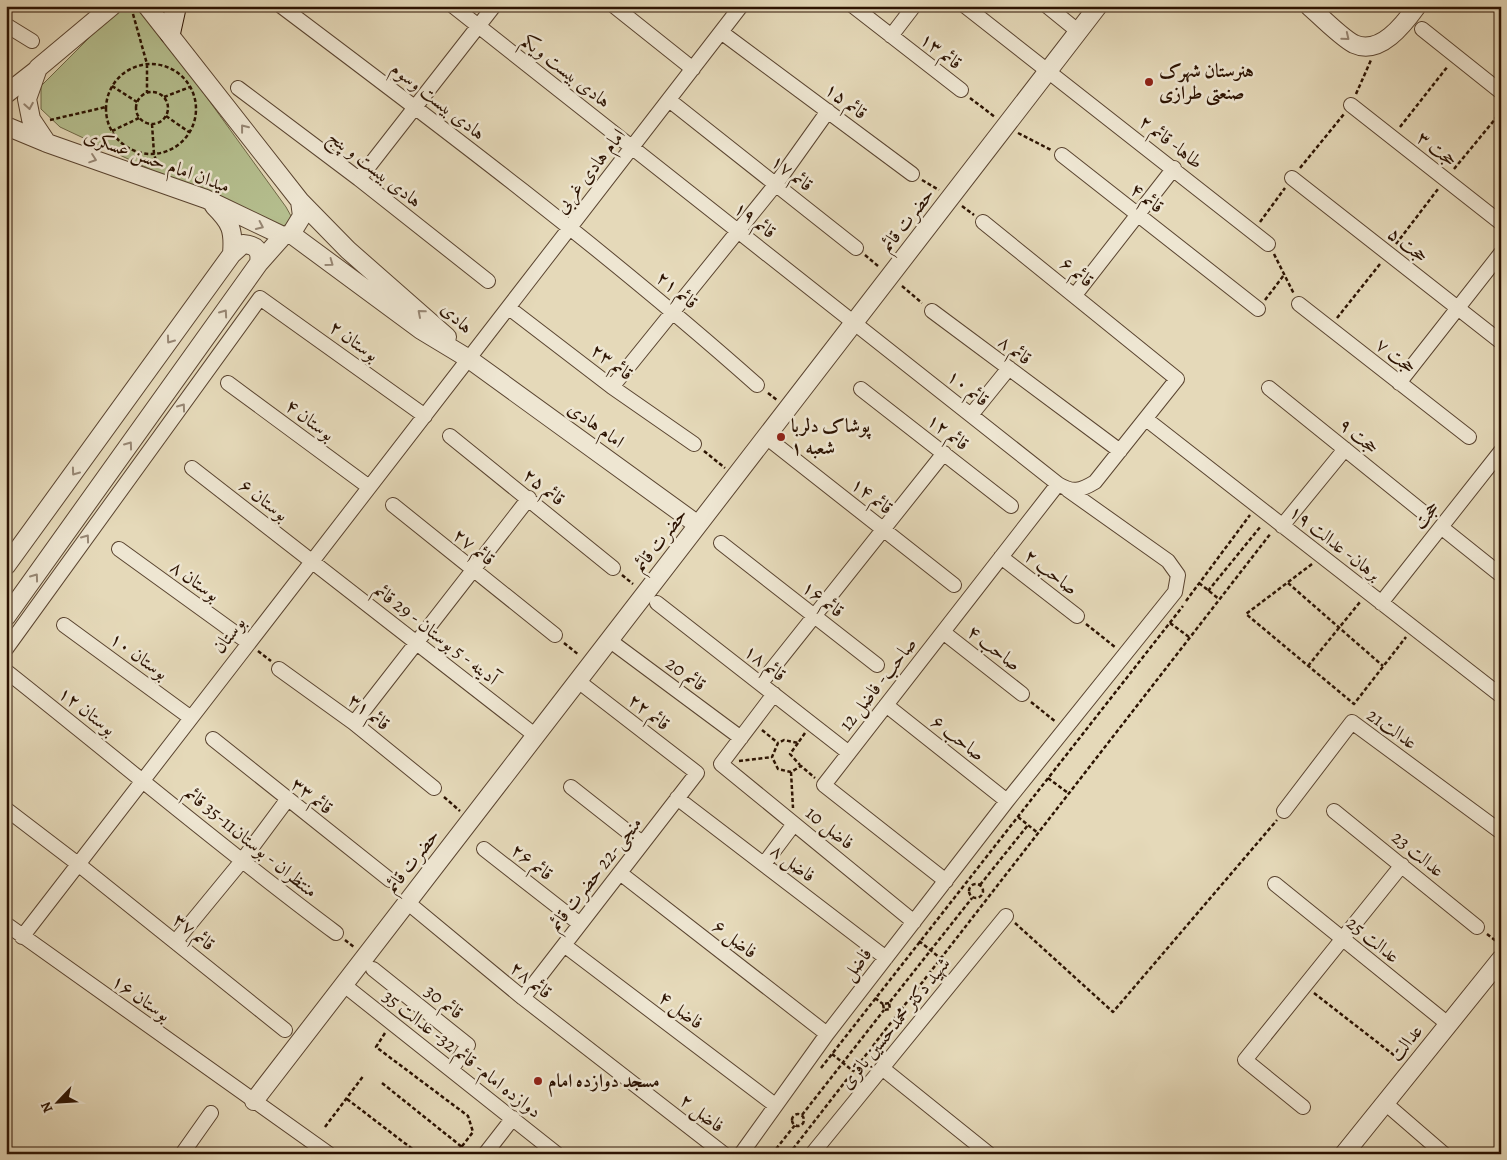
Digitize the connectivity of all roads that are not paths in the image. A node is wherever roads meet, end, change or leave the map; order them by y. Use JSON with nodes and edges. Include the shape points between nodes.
{"nodes":[{"id":1,"x":95,"y":6,"type":"edge"},
{"id":2,"x":112,"y":6,"type":"edge"},
{"id":3,"x":148,"y":6,"type":"edge"},
{"id":4,"x":176,"y":6,"type":"edge"},
{"id":5,"x":281,"y":6,"type":"edge"},
{"id":6,"x":453,"y":6,"type":"edge"},
{"id":7,"x":494,"y":6,"type":"edge"},
{"id":8,"x":614,"y":6,"type":"edge"},
{"id":9,"x":741,"y":6,"type":"edge"},
{"id":10,"x":853,"y":6,"type":"edge"},
{"id":11,"x":914,"y":6,"type":"edge"},
{"id":12,"x":965,"y":6,"type":"edge"},
{"id":13,"x":1047,"y":6,"type":"edge"},
{"id":14,"x":1098,"y":6,"type":"edge"},
{"id":15,"x":1309,"y":6,"type":"edge"},
{"id":16,"x":1417,"y":6,"type":"edge"},
{"id":17,"x":6,"y":25,"type":"edge"},
{"id":18,"x":478,"y":26,"type":"junction"},
{"id":19,"x":1422,"y":29,"type":"dead end"},
{"id":20,"x":722,"y":32,"type":"junction"},
{"id":21,"x":1079,"y":32,"type":"junction"},
{"id":22,"x":170,"y":33,"type":"junction"},
{"id":23,"x":891,"y":36,"type":"junction"},
{"id":24,"x":32,"y":41,"type":"dead end"},
{"id":25,"x":69,"y":44,"type":"junction"},
{"id":26,"x":38,"y":68,"type":"junction"},
{"id":27,"x":693,"y":69,"type":"junction"},
{"id":28,"x":1049,"y":70,"type":"junction"},
{"id":29,"x":238,"y":88,"type":"dead end"},
{"id":30,"x":961,"y":90,"type":"road end"},
{"id":31,"x":1501,"y":92,"type":"edge"},
{"id":32,"x":6,"y":94,"type":"edge"},
{"id":33,"x":669,"y":100,"type":"junction"},
{"id":34,"x":1351,"y":105,"type":"road end"},
{"id":35,"x":415,"y":107,"type":"junction"},
{"id":36,"x":828,"y":111,"type":"junction"},
{"id":37,"x":6,"y":126,"type":"edge"},
{"id":38,"x":47,"y":143,"type":"junction"},
{"id":39,"x":632,"y":147,"type":"junction"},
{"id":40,"x":1062,"y":156,"type":"road end"},
{"id":41,"x":1174,"y":168,"type":"junction"},
{"id":42,"x":912,"y":174,"type":"road end"},
{"id":43,"x":1292,"y":178,"type":"road end"},
{"id":44,"x":359,"y":179,"type":"junction"},
{"id":45,"x":776,"y":184,"type":"junction"},
{"id":46,"x":206,"y":199,"type":"junction"},
{"id":47,"x":300,"y":200,"type":"junction"},
{"id":48,"x":1138,"y":215,"type":"junction"},
{"id":49,"x":983,"y":222,"type":"road end"},
{"id":50,"x":1501,"y":223,"type":"edge"},
{"id":51,"x":570,"y":228,"type":"junction"},
{"id":52,"x":739,"y":231,"type":"junction"},
{"id":53,"x":287,"y":235,"type":"junction"},
{"id":54,"x":1268,"y":244,"type":"road end"},
{"id":55,"x":856,"y":248,"type":"road end"},
{"id":56,"x":1501,"y":253,"type":"edge"},
{"id":57,"x":232,"y":254,"type":"junction"},
{"id":58,"x":259,"y":263,"type":"junction"},
{"id":59,"x":488,"y":281,"type":"dead end"},
{"id":60,"x":1075,"y":295,"type":"junction"},
{"id":61,"x":1299,"y":304,"type":"road end"},
{"id":62,"x":508,"y":308,"type":"junction"},
{"id":63,"x":1458,"y":308,"type":"junction"},
{"id":64,"x":1258,"y":309,"type":"road end"},
{"id":65,"x":932,"y":311,"type":"road end"},
{"id":66,"x":674,"y":312,"type":"junction"},
{"id":67,"x":855,"y":322,"type":"junction"},
{"id":68,"x":1501,"y":342,"type":"edge"},
{"id":69,"x":469,"y":359,"type":"junction"},
{"id":70,"x":1009,"y":368,"type":"junction"},
{"id":71,"x":228,"y":382,"type":"dead end"},
{"id":72,"x":1399,"y":383,"type":"junction"},
{"id":73,"x":757,"y":385,"type":"road end"},
{"id":74,"x":612,"y":387,"type":"junction"},
{"id":75,"x":1270,"y":388,"type":"dead end"},
{"id":76,"x":861,"y":389,"type":"dead end"},
{"id":77,"x":971,"y":414,"type":"junction"},
{"id":78,"x":425,"y":416,"type":"junction"},
{"id":79,"x":1146,"y":419,"type":"junction"},
{"id":80,"x":450,"y":436,"type":"dead end"},
{"id":81,"x":766,"y":437,"type":"junction"},
{"id":82,"x":1469,"y":438,"type":"dead end"},
{"id":83,"x":694,"y":444,"type":"road end"},
{"id":84,"x":1345,"y":448,"type":"junction"},
{"id":85,"x":1120,"y":451,"type":"junction"},
{"id":86,"x":944,"y":453,"type":"junction"},
{"id":87,"x":1499,"y":455,"type":"edge"},
{"id":88,"x":192,"y":468,"type":"dead end"},
{"id":89,"x":1063,"y":487,"type":"junction"},
{"id":90,"x":369,"y":488,"type":"junction"},
{"id":91,"x":529,"y":498,"type":"junction"},
{"id":92,"x":393,"y":505,"type":"dead end"},
{"id":93,"x":1011,"y":506,"type":"dead end"},
{"id":94,"x":1424,"y":513,"type":"dead end"},
{"id":95,"x":1276,"y":522,"type":"junction"},
{"id":96,"x":698,"y":525,"type":"junction"},
{"id":97,"x":1441,"y":527,"type":"junction"},
{"id":98,"x":884,"y":529,"type":"junction"},
{"id":99,"x":722,"y":543,"type":"dead end"},
{"id":100,"x":119,"y":549,"type":"dead end"},
{"id":101,"x":1002,"y":557,"type":"junction"},
{"id":102,"x":313,"y":561,"type":"junction"},
{"id":103,"x":6,"y":566,"type":"edge"},
{"id":104,"x":613,"y":568,"type":"road end"},
{"id":105,"x":473,"y":570,"type":"junction"},
{"id":106,"x":1501,"y":575,"type":"edge"},
{"id":107,"x":954,"y":585,"type":"dead end"},
{"id":108,"x":652,"y":598,"type":"junction"},
{"id":109,"x":1381,"y":603,"type":"junction"},
{"id":110,"x":814,"y":616,"type":"junction"},
{"id":111,"x":1077,"y":616,"type":"road end"},
{"id":112,"x":6,"y":617,"type":"edge"},
{"id":113,"x":64,"y":625,"type":"dead end"},
{"id":114,"x":943,"y":632,"type":"junction"},
{"id":115,"x":555,"y":635,"type":"road end"},
{"id":116,"x":609,"y":640,"type":"junction"},
{"id":117,"x":416,"y":642,"type":"junction"},
{"id":118,"x":249,"y":643,"type":"junction"},
{"id":119,"x":6,"y":649,"type":"edge"},
{"id":120,"x":1126,"y":655,"type":"joint"},
{"id":121,"x":877,"y":665,"type":"dead end"},
{"id":122,"x":279,"y":669,"type":"road end"},
{"id":123,"x":6,"y":671,"type":"edge"},
{"id":124,"x":578,"y":681,"type":"junction"},
{"id":125,"x":761,"y":683,"type":"junction"},
{"id":126,"x":774,"y":694,"type":"junction"},
{"id":127,"x":1022,"y":694,"type":"road end"},
{"id":128,"x":1501,"y":696,"type":"edge"},
{"id":129,"x":886,"y":705,"type":"junction"},
{"id":130,"x":191,"y":718,"type":"junction"},
{"id":131,"x":354,"y":723,"type":"junction"},
{"id":132,"x":536,"y":736,"type":"junction"},
{"id":133,"x":741,"y":738,"type":"junction"},
{"id":134,"x":212,"y":739,"type":"dead end"},
{"id":135,"x":849,"y":753,"type":"junction"},
{"id":136,"x":697,"y":773,"type":"joint"},
{"id":137,"x":143,"y":780,"type":"junction"},
{"id":138,"x":570,"y":787,"type":"dead end"},
{"id":139,"x":434,"y":788,"type":"road end"},
{"id":140,"x":677,"y":798,"type":"junction"},
{"id":141,"x":287,"y":800,"type":"junction"},
{"id":142,"x":1007,"y":801,"type":"junction"},
{"id":143,"x":6,"y":808,"type":"edge"},
{"id":144,"x":1334,"y":811,"type":"dead end"},
{"id":145,"x":1284,"y":812,"type":"road end"},
{"id":146,"x":794,"y":824,"type":"junction"},
{"id":147,"x":1501,"y":832,"type":"edge"},
{"id":148,"x":642,"y":844,"type":"junction"},
{"id":149,"x":484,"y":849,"type":"dead end"},
{"id":150,"x":241,"y":862,"type":"junction"},
{"id":151,"x":78,"y":864,"type":"junction"},
{"id":152,"x":764,"y":864,"type":"junction"},
{"id":153,"x":1402,"y":865,"type":"junction"},
{"id":154,"x":620,"y":873,"type":"junction"},
{"id":155,"x":390,"y":880,"type":"dead end"},
{"id":156,"x":946,"y":881,"type":"junction"},
{"id":157,"x":1275,"y":884,"type":"dead end"},
{"id":158,"x":408,"y":902,"type":"junction"},
{"id":159,"x":1006,"y":916,"type":"road end"},
{"id":160,"x":914,"y":922,"type":"junction"},
{"id":161,"x":6,"y":924,"type":"edge"},
{"id":162,"x":580,"y":924,"type":"junction"},
{"id":163,"x":1478,"y":927,"type":"road end"},
{"id":164,"x":336,"y":933,"type":"road end"},
{"id":165,"x":22,"y":937,"type":"junction"},
{"id":166,"x":1342,"y":939,"type":"junction"},
{"id":167,"x":176,"y":941,"type":"junction"},
{"id":168,"x":564,"y":945,"type":"junction"},
{"id":169,"x":886,"y":958,"type":"junction"},
{"id":170,"x":1501,"y":959,"type":"edge"},
{"id":171,"x":369,"y":963,"type":"junction"},
{"id":172,"x":344,"y":985,"type":"junction"},
{"id":173,"x":523,"y":998,"type":"junction"},
{"id":174,"x":1448,"y":1024,"type":"junction"},
{"id":175,"x":285,"y":1030,"type":"dead end"},
{"id":176,"x":826,"y":1034,"type":"junction"},
{"id":177,"x":882,"y":1068,"type":"junction"},
{"id":178,"x":451,"y":1070,"type":"junction"},
{"id":179,"x":634,"y":1084,"type":"joint"},
{"id":180,"x":254,"y":1101,"type":"junction"},
{"id":181,"x":1384,"y":1103,"type":"junction"},
{"id":182,"x":1304,"y":1107,"type":"dead end"},
{"id":183,"x":781,"y":1108,"type":"junction"},
{"id":184,"x":211,"y":1113,"type":"dead end"},
{"id":185,"x":513,"y":1118,"type":"junction"},
{"id":186,"x":182,"y":1154,"type":"edge"},
{"id":187,"x":329,"y":1154,"type":"edge"},
{"id":188,"x":485,"y":1154,"type":"edge"},
{"id":189,"x":556,"y":1154,"type":"edge"},
{"id":190,"x":724,"y":1154,"type":"edge"},
{"id":191,"x":740,"y":1154,"type":"edge"},
{"id":192,"x":812,"y":1154,"type":"edge"},
{"id":193,"x":989,"y":1154,"type":"edge"},
{"id":194,"x":1344,"y":1154,"type":"edge"},
{"id":195,"x":1444,"y":1154,"type":"edge"}],
"edges":[{"from":1,"to":25,"type":"street"},
{"from":2,"to":25,"type":"street"},
{"from":3,"to":22,"type":"street"},
{"from":4,"to":22,"type":"main road"},
{"from":5,"to":35,"type":"street","name":"هادی بیست وسوم"},
{"from":6,"to":18,"type":"street","name":"هادی بیست ویکم"},
{"from":7,"to":18,"type":"street"},
{"from":8,"to":27,"type":"street"},
{"from":9,"to":20,"type":"street","name":"امام هادی غربی"},
{"from":10,"to":23,"type":"street","name":"قائم ۱۳"},
{"from":11,"to":23,"type":"street"},
{"from":12,"to":28,"type":"street","name":"طاها- قائم ۲"},
{"from":13,"to":21,"type":"street"},
{"from":14,"to":21,"type":"street","name":"حضرت قائم"},
{"from":15,"to":16,"type":"street","one_way":true,"via":[[1355,44],[1370,46],[1385,41]]},
{"from":17,"to":24,"type":"street"},
{"from":18,"to":35,"type":"street"},
{"from":18,"to":39,"type":"street","name":"هادی بیست ویکم"},
{"from":19,"to":31,"type":"street"},
{"from":20,"to":27,"type":"street","name":"امام هادی غربی"},
{"from":20,"to":36,"type":"street","name":"قائم ۱۵"},
{"from":21,"to":28,"type":"street","name":"حضرت قائم"},
{"from":47,"to":22,"type":"street","one_way":true},
{"from":23,"to":30,"type":"street","name":"قائم ۱۳"},
{"from":25,"to":26,"type":"street"},
{"from":26,"to":32,"type":"street"},
{"from":26,"to":38,"type":"street","one_way":true,"via":[[26,100],[34,123]]},
{"from":27,"to":33,"type":"street","name":"امام هادی غربی"},
{"from":28,"to":41,"type":"street","name":"طاها- قائم ۲"},
{"from":28,"to":67,"type":"street","name":"حضرت قائم"},
{"from":29,"to":44,"type":"street","name":"هادی بیست و پنج"},
{"from":33,"to":39,"type":"street","name":"امام هادی غربی"},
{"from":33,"to":45,"type":"street","name":"قائم ۱۷"},
{"from":34,"to":50,"type":"street","name":"حجت ۳"},
{"from":35,"to":44,"type":"street"},
{"from":35,"to":51,"type":"street","name":"هادی بیست وسوم"},
{"from":36,"to":42,"type":"street","name":"قائم ۱۵"},
{"from":36,"to":45,"type":"street"},
{"from":37,"to":38,"type":"street","name":"میدان امام حسن عسکری"},
{"from":38,"to":46,"type":"street","name":"میدان امام حسن عسکری","one_way":true},
{"from":39,"to":51,"type":"street","name":"امام هادی غربی"},
{"from":39,"to":52,"type":"street","name":"قائم ۱۹"},
{"from":40,"to":48,"type":"street","name":"قائم ۴"},
{"from":41,"to":48,"type":"street"},
{"from":41,"to":54,"type":"street","name":"طاها- قائم ۲"},
{"from":43,"to":63,"type":"street","name":"حجت ۵"},
{"from":44,"to":59,"type":"street","name":"هادی بیست و پنج"},
{"from":45,"to":52,"type":"street"},
{"from":45,"to":55,"type":"street","name":"قائم ۱۷"},
{"from":46,"to":53,"type":"street","name":"میدان امام حسن عسکری","one_way":true},
{"from":46,"to":57,"type":"street","via":[[225,217],[234,232]]},
{"from":47,"to":53,"type":"street","via":[[302,216]]},
{"from":69,"to":47,"type":"street","name":"هادی","one_way":true,"via":[[430,320],[348,250]]},
{"from":48,"to":60,"type":"street"},
{"from":48,"to":64,"type":"street","name":"قائم ۴"},
{"from":49,"to":60,"type":"street","name":"قائم ۶"},
{"from":51,"to":62,"type":"street","name":"امام هادی غربی"},
{"from":51,"to":66,"type":"street","name":"قائم ۲۱"},
{"from":52,"to":66,"type":"street"},
{"from":52,"to":67,"type":"street","name":"قائم ۱۹"},
{"from":53,"to":58,"type":"street"},
{"from":53,"to":69,"type":"street","name":"هادی","one_way":true},
{"from":56,"to":63,"type":"street"},
{"from":57,"to":58,"type":"street","via":[[244,244],[252,244],[260,255]]},
{"from":57,"to":103,"type":"street","one_way":true},
{"from":112,"to":58,"type":"street","one_way":true},
{"from":60,"to":79,"type":"street","name":"قائم ۶","via":[[1177,378]]},
{"from":61,"to":72,"type":"street","name":"حجت ۷"},
{"from":62,"to":69,"type":"street","name":"امام هادی غربی"},
{"from":62,"to":74,"type":"street","name":"قائم ۲۳"},
{"from":63,"to":68,"type":"street","name":"حجت ۵"},
{"from":63,"to":72,"type":"street"},
{"from":65,"to":70,"type":"street","name":"قائم ۸"},
{"from":66,"to":73,"type":"street","name":"قائم ۲۱"},
{"from":66,"to":74,"type":"street"},
{"from":67,"to":77,"type":"street","name":"قائم ۱۰"},
{"from":67,"to":81,"type":"street","name":"حضرت قائم"},
{"from":69,"to":78,"type":"street","name":"بوستان"},
{"from":69,"to":96,"type":"street","name":"امام هادی"},
{"from":70,"to":77,"type":"street"},
{"from":70,"to":85,"type":"street","name":"قائم ۸"},
{"from":71,"to":90,"type":"street","name":"بوستان ۴"},
{"from":72,"to":82,"type":"street","name":"حجت ۷"},
{"from":74,"to":83,"type":"street","name":"قائم ۲۳"},
{"from":75,"to":84,"type":"street","name":"حجت ۹"},
{"from":76,"to":86,"type":"street","name":"قائم ۱۲"},
{"from":77,"to":89,"type":"street","name":"قائم ۱۰"},
{"from":78,"to":90,"type":"street","name":"بوستان"},
{"from":119,"to":78,"type":"street","name":"بوستان ۲","one_way":true,"via":[[260,298]]},
{"from":79,"to":85,"type":"street"},
{"from":79,"to":95,"type":"street","name":"برهان- عدالت ۱۹"},
{"from":80,"to":91,"type":"street","name":"قائم ۲۵"},
{"from":81,"to":96,"type":"street","name":"حضرت قائم"},
{"from":81,"to":98,"type":"street","name":"قائم ۱۴"},
{"from":84,"to":94,"type":"street","name":"حجت ۹"},
{"from":84,"to":95,"type":"street"},
{"from":85,"to":89,"type":"street","via":[[1094,482],[1080,491]]},
{"from":86,"to":93,"type":"street","name":"قائم ۱۲"},
{"from":86,"to":98,"type":"street"},
{"from":87,"to":97,"type":"street","name":"حجت"},
{"from":88,"to":102,"type":"street","name":"بوستان ۶"},
{"from":89,"to":101,"type":"street","name":"صاحب- فاضل 12"},
{"from":89,"to":120,"type":"street","name":"قائم ۱۰","via":[[1168,561],[1178,575],[1175,592]]},
{"from":90,"to":102,"type":"street","name":"بوستان"},
{"from":91,"to":104,"type":"street","name":"قائم ۲۵"},
{"from":91,"to":105,"type":"street"},
{"from":92,"to":105,"type":"street","name":"قائم ۲۷"},
{"from":95,"to":109,"type":"street","name":"برهان- عدالت ۱۹"},
{"from":96,"to":108,"type":"street","name":"حضرت قائم"},
{"from":97,"to":106,"type":"street"},
{"from":97,"to":109,"type":"street","name":"حجت"},
{"from":98,"to":107,"type":"street","name":"قائم ۱۴"},
{"from":98,"to":110,"type":"street"},
{"from":99,"to":110,"type":"street","name":"قائم ۱۶"},
{"from":100,"to":118,"type":"street","name":"بوستان ۸"},
{"from":101,"to":111,"type":"street","name":"صاحب ۲"},
{"from":101,"to":114,"type":"street","name":"صاحب- فاضل 12"},
{"from":102,"to":117,"type":"street","name":"آدینه - 5 بوستان - 29 قائم"},
{"from":102,"to":118,"type":"street","name":"بوستان"},
{"from":105,"to":115,"type":"street","name":"قائم ۲۷"},
{"from":105,"to":117,"type":"street"},
{"from":108,"to":116,"type":"street","name":"حضرت قائم"},
{"from":108,"to":125,"type":"street","name":"قائم ۱۸"},
{"from":109,"to":128,"type":"street","name":"برهان- عدالت ۱۹"},
{"from":110,"to":121,"type":"street","name":"قائم ۱۶"},
{"from":110,"to":125,"type":"street"},
{"from":113,"to":130,"type":"street","name":"بوستان ۱۰"},
{"from":114,"to":127,"type":"street","name":"صاحب ۴"},
{"from":114,"to":129,"type":"street","name":"صاحب- فاضل 12"},
{"from":116,"to":124,"type":"street","name":"حضرت قائم"},
{"from":116,"to":133,"type":"street","name":"قائم 20"},
{"from":117,"to":131,"type":"street"},
{"from":117,"to":132,"type":"street","name":"آدینه - 5 بوستان - 29 قائم"},
{"from":118,"to":130,"type":"street","name":"بوستان"},
{"from":120,"to":142,"type":"street","name":"فاضل"},
{"from":122,"to":131,"type":"street","name":"قائم ۳۱"},
{"from":123,"to":137,"type":"street","name":"بوستان ۱۲"},
{"from":124,"to":132,"type":"street","name":"حضرت قائم"},
{"from":124,"to":136,"type":"street","name":"قائم ۲۲"},
{"from":125,"to":126,"type":"street","name":"قائم ۱۸"},
{"from":126,"to":133,"type":"street"},
{"from":126,"to":135,"type":"street","name":"قائم ۱۸"},
{"from":129,"to":135,"type":"street","name":"صاحب- فاضل 12"},
{"from":129,"to":142,"type":"street","name":"صاحب ۶"},
{"from":130,"to":137,"type":"street","name":"بوستان"},
{"from":131,"to":139,"type":"street","name":"قائم ۳۱"},
{"from":132,"to":158,"type":"street","name":"حضرت قائم"},
{"from":133,"to":146,"type":"street","name":"فاضل 10","via":[[721,764]]},
{"from":134,"to":141,"type":"street","name":"قائم ۳۳"},
{"from":135,"to":156,"type":"street","name":"صاحب- فاضل 12","via":[[824,785]]},
{"from":136,"to":140,"type":"street","name":"منجی-22 حضرت قائم"},
{"from":137,"to":150,"type":"street","name":"منتظران - بوستان11-35 قائم"},
{"from":137,"to":151,"type":"street","name":"بوستان"},
{"from":138,"to":148,"type":"street"},
{"from":140,"to":148,"type":"street","name":"منجی-22 حضرت قائم"},
{"from":140,"to":152,"type":"street","name":"فاضل ۸"},
{"from":141,"to":150,"type":"street"},
{"from":141,"to":155,"type":"street","name":"قائم ۳۳"},
{"from":142,"to":156,"type":"street","name":"فاضل"},
{"from":143,"to":151,"type":"street","name":"قائم ۳۷"},
{"from":144,"to":153,"type":"street","name":"عدالت 23"},
{"from":145,"to":147,"type":"street","name":"21عدالت","via":[[1352,722]]},
{"from":146,"to":152,"type":"street"},
{"from":146,"to":160,"type":"street","name":"فاضل 10"},
{"from":148,"to":154,"type":"street","name":"منجی-22 حضرت قائم"},
{"from":149,"to":162,"type":"street","name":"قائم ۲۶"},
{"from":150,"to":164,"type":"street","name":"منتظران - بوستان11-35 قائم"},
{"from":150,"to":167,"type":"street"},
{"from":151,"to":165,"type":"street","name":"بوستان"},
{"from":151,"to":167,"type":"street","name":"قائم ۳۷"},
{"from":152,"to":169,"type":"street","name":"فاضل ۸"},
{"from":153,"to":163,"type":"street","name":"عدالت 23"},
{"from":153,"to":166,"type":"street"},
{"from":154,"to":162,"type":"street","name":"منجی-22 حضرت قائم"},
{"from":154,"to":176,"type":"street","name":"فاضل ۶"},
{"from":156,"to":160,"type":"street","name":"فاضل"},
{"from":157,"to":166,"type":"street","name":"عدالت 25"},
{"from":158,"to":171,"type":"street","name":"حضرت قائم"},
{"from":158,"to":173,"type":"street","name":"قائم ۲۸"},
{"from":159,"to":177,"type":"street","name":"شهید دکتر محمدحسین باقری"},
{"from":160,"to":169,"type":"street","name":"فاضل"},
{"from":161,"to":165,"type":"street","name":"بوستان ۱۶"},
{"from":162,"to":168,"type":"street","name":"منجی-22 حضرت قائم"},
{"from":165,"to":180,"type":"street","name":"بوستان ۱۶"},
{"from":166,"to":174,"type":"street","name":"عدالت 25"},
{"from":166,"to":182,"type":"street","via":[[1245,1060]]},
{"from":167,"to":175,"type":"street","name":"قائم ۳۷"},
{"from":168,"to":173,"type":"street","name":"منجی-22 حضرت قائم"},
{"from":168,"to":183,"type":"street","name":"فاضل ۴"},
{"from":169,"to":176,"type":"street","name":"فاضل"},
{"from":170,"to":174,"type":"street","name":"عدالت"},
{"from":171,"to":172,"type":"street","name":"حضرت قائم"},
{"from":171,"to":178,"type":"street","name":"قائم 30","via":[[468,1045]]},
{"from":172,"to":178,"type":"street","name":"دوازده امام- قائم 32- عدالت 35"},
{"from":172,"to":180,"type":"street","name":"حضرت قائم"},
{"from":173,"to":179,"type":"street","name":"قائم ۲۸"},
{"from":174,"to":181,"type":"street","name":"عدالت"},
{"from":176,"to":183,"type":"street","name":"فاضل"},
{"from":177,"to":192,"type":"street","name":"شهید دکتر محمدحسین باقری"},
{"from":177,"to":193,"type":"street"},
{"from":178,"to":185,"type":"street","name":"دوازده امام- قائم 32- عدالت 35"},
{"from":179,"to":190,"type":"street","name":"فاضل ۲"},
{"from":180,"to":187,"type":"street","name":"بوستان ۱۶"},
{"from":181,"to":194,"type":"street","name":"عدالت"},
{"from":181,"to":195,"type":"street"},
{"from":183,"to":191,"type":"street","name":"فاضل"},
{"from":184,"to":186,"type":"street"},
{"from":185,"to":188,"type":"street"},
{"from":185,"to":189,"type":"street","name":"دوازده امام- قائم 32- عدالت 35"}]}
